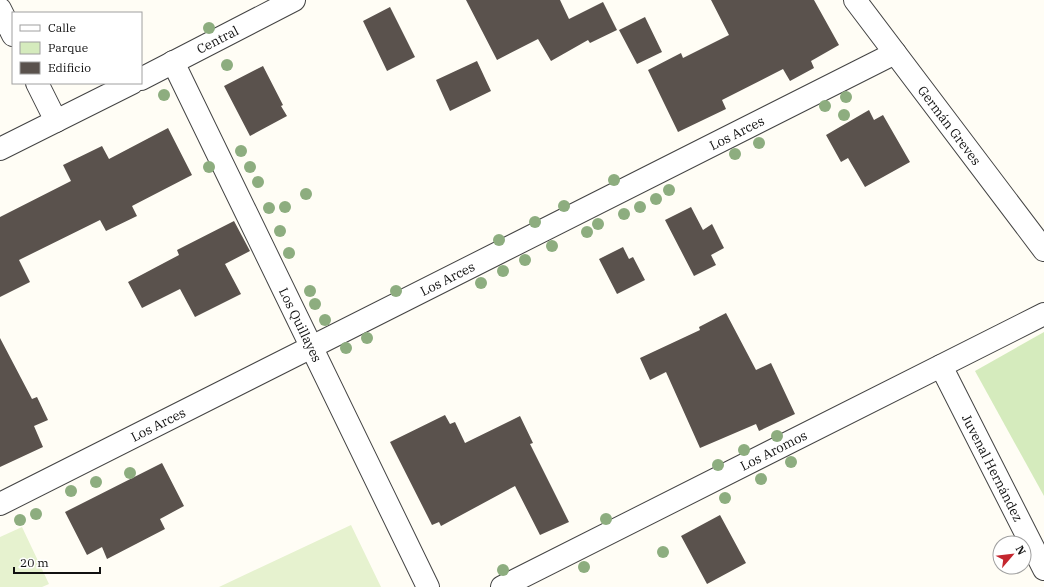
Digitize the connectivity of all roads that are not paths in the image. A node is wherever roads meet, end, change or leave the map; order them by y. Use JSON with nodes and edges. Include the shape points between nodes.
{"nodes":[{"id":1,"x":294,"y":0,"type":"edge"},
{"id":2,"x":855,"y":0,"type":"edge"},
{"id":3,"x":0,"y":9,"type":"edge"},
{"id":4,"x":12,"y":32,"type":"edge"},
{"id":5,"x":895,"y":53,"type":"junction"},
{"id":6,"x":173,"y":62,"type":"junction"},
{"id":7,"x":142,"y":78,"type":"edge"},
{"id":8,"x":38,"y":84,"type":"edge"},
{"id":9,"x":130,"y":84,"type":"edge"},
{"id":10,"x":56,"y":121,"type":"junction"},
{"id":11,"x":0,"y":149,"type":"edge"},
{"id":12,"x":1044,"y":250,"type":"edge"},
{"id":13,"x":1044,"y":314,"type":"edge"},
{"id":14,"x":312,"y":347,"type":"junction"},
{"id":15,"x":940,"y":366,"type":"junction"},
{"id":16,"x":0,"y":504,"type":"edge"},
{"id":17,"x":1044,"y":569,"type":"edge"},
{"id":18,"x":428,"y":587,"type":"edge"},
{"id":19,"x":502,"y":587,"type":"edge"}],
"edges":[{"from":1,"to":6,"type":"street","name":"Central"},
{"from":2,"to":5,"type":"street","name":"Germán Greves"},
{"from":3,"to":4,"type":"street"},
{"from":5,"to":12,"type":"street","name":"Germán Greves"},
{"from":5,"to":14,"type":"street","name":"Los Arces"},
{"from":6,"to":7,"type":"street","name":"Central"},
{"from":6,"to":14,"type":"street","name":"Los Quillayes"},
{"from":8,"to":10,"type":"street"},
{"from":9,"to":10,"type":"street"},
{"from":10,"to":11,"type":"street"},
{"from":13,"to":15,"type":"street","name":"Los Aromos"},
{"from":14,"to":16,"type":"street","name":"Los Arces"},
{"from":14,"to":18,"type":"street","name":"Los Quillayes"},
{"from":15,"to":17,"type":"street","name":"Juvenal Hernández"},
{"from":15,"to":19,"type":"street","name":"Los Aromos"}]}
